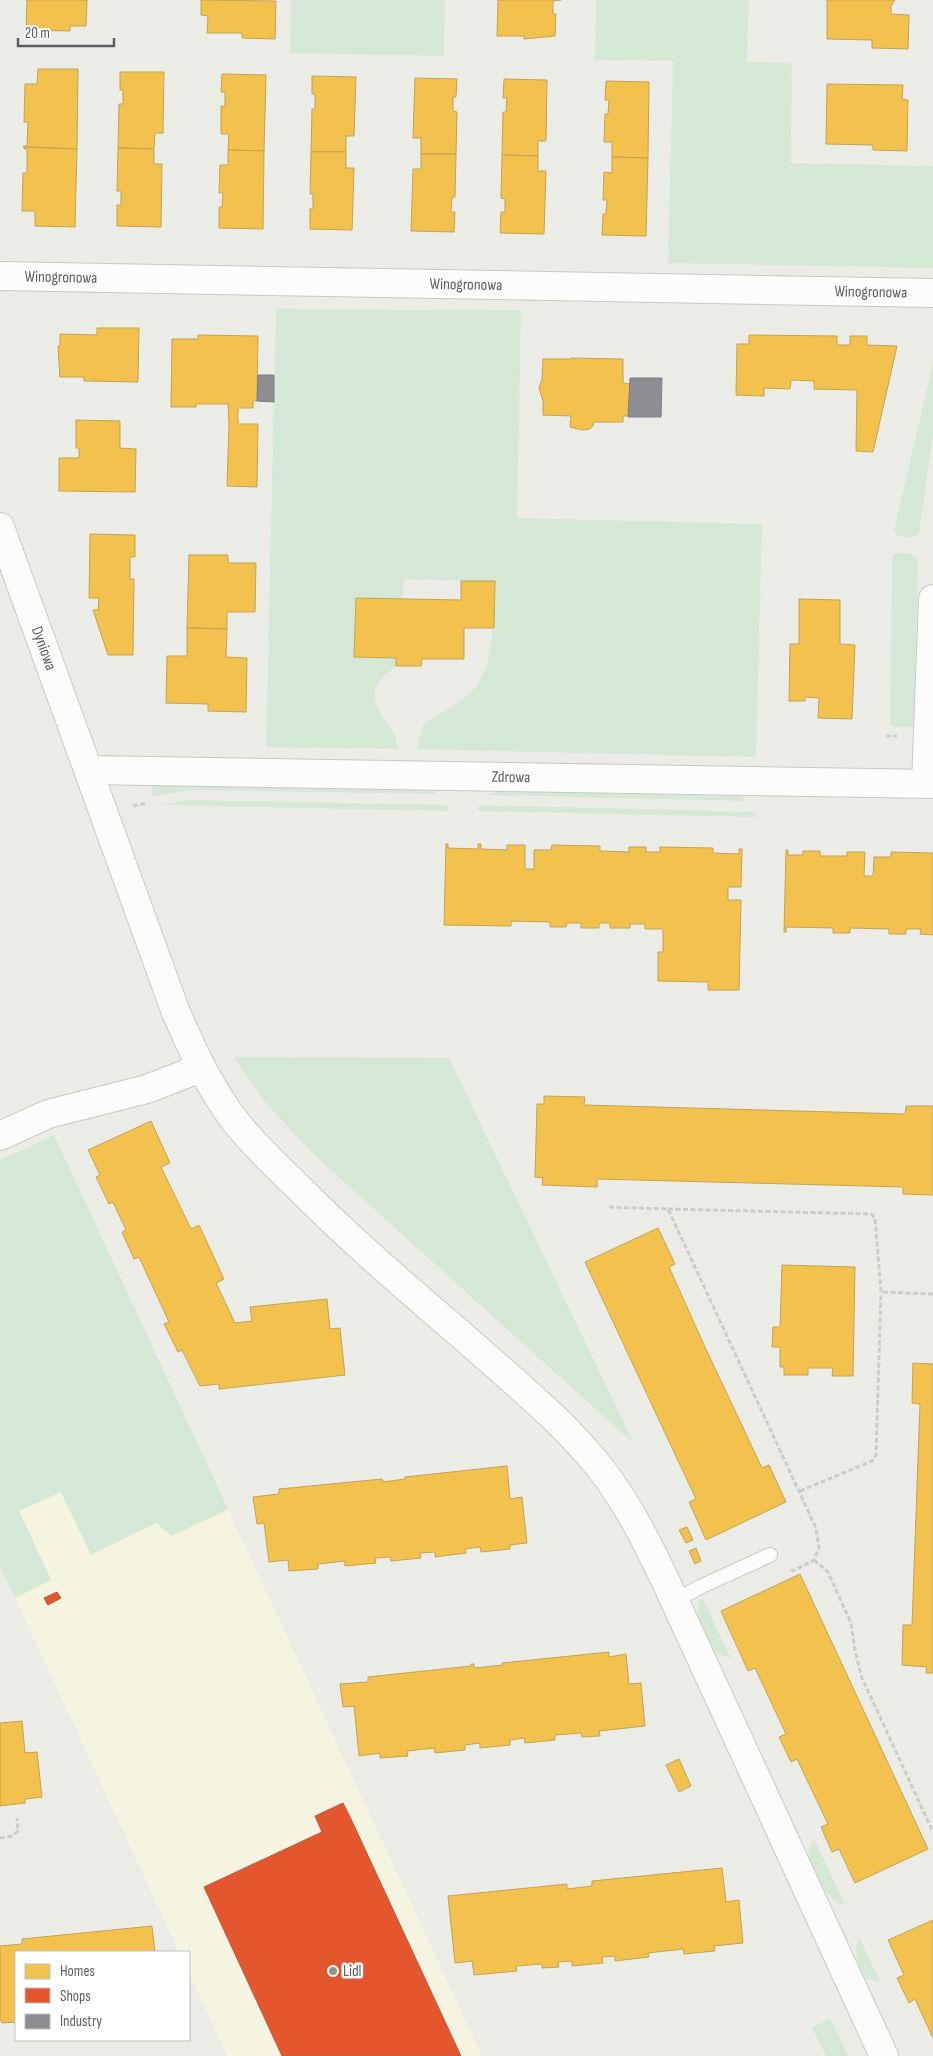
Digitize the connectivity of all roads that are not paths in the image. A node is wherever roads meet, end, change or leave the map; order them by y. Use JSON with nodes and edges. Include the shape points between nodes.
{"nodes":[{"id":1,"x":0,"y":276,"type":"edge"},
{"id":2,"x":933,"y":293,"type":"edge"},
{"id":3,"x":0,"y":527,"type":"edge"},
{"id":4,"x":933,"y":599,"type":"edge"},
{"id":5,"x":89,"y":770,"type":"junction"},
{"id":6,"x":930,"y":784,"type":"edge"},
{"id":7,"x":201,"y":1068,"type":"junction"},
{"id":8,"x":0,"y":1136,"type":"edge"},
{"id":9,"x":770,"y":1555,"type":"road end"},
{"id":10,"x":674,"y":1602,"type":"junction"},
{"id":11,"x":884,"y":2056,"type":"edge"}],
"edges":[{"from":1,"to":2,"type":"street","name":"Winogronowa"},
{"from":3,"to":5,"type":"street","name":"Dyniowa"},
{"from":4,"to":6,"type":"street"},
{"from":5,"to":6,"type":"street","name":"Zdrowa"},
{"from":5,"to":7,"type":"street","name":"Dyniowa","via":[[176,1010]]},
{"from":7,"to":8,"type":"street","via":[[148,1089],[48,1114]]},
{"from":7,"to":10,"type":"street","name":"Dyniowa","via":[[236,1122],[309,1198],[364,1251],[549,1412],[579,1444],[624,1501]]},
{"from":9,"to":10,"type":"lane"},
{"from":10,"to":11,"type":"street","name":"Dyniowa"}]}
